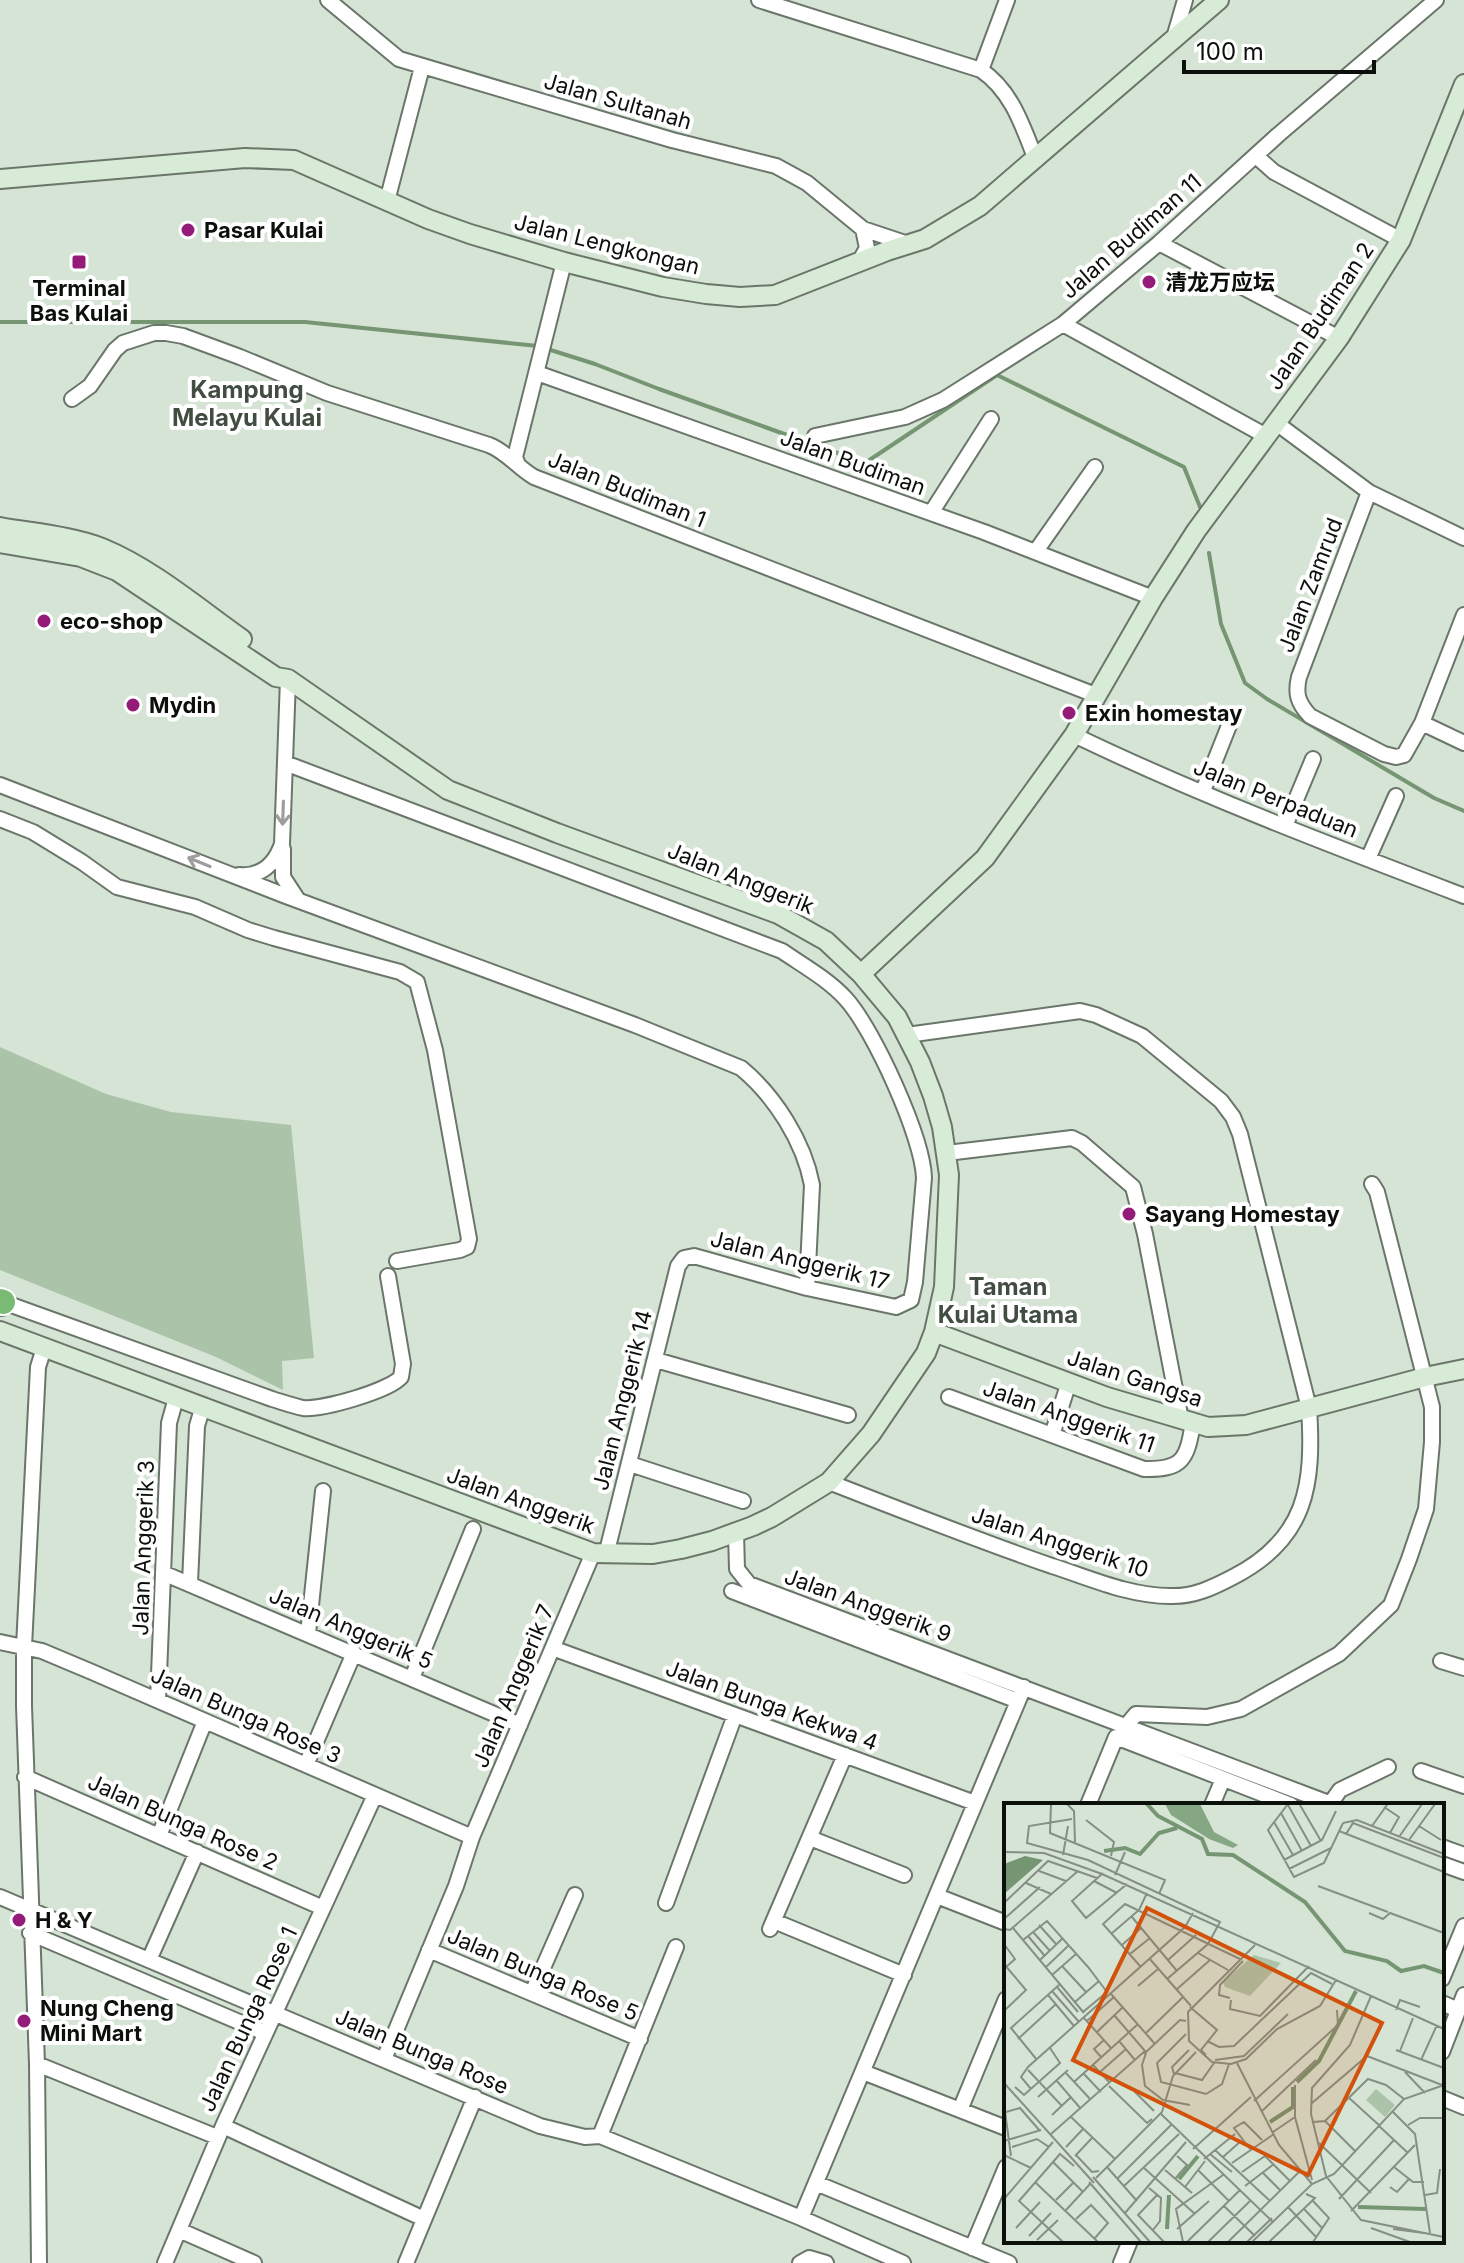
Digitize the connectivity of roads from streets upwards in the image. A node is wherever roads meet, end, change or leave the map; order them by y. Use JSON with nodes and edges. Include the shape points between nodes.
{"nodes":[{"id":1,"x":328,"y":0,"type":"edge"},
{"id":2,"x":759,"y":0,"type":"edge"},
{"id":3,"x":1007,"y":0,"type":"edge"},
{"id":4,"x":1185,"y":0,"type":"edge"},
{"id":5,"x":1219,"y":0,"type":"edge"},
{"id":6,"x":1436,"y":0,"type":"edge"},
{"id":7,"x":1174,"y":38,"type":"junction"},
{"id":8,"x":422,"y":67,"type":"junction"},
{"id":9,"x":981,"y":70,"type":"junction"},
{"id":10,"x":1464,"y":84,"type":"edge"},
{"id":11,"x":1256,"y":156,"type":"junction"},
{"id":12,"x":1036,"y":160,"type":"junction"},
{"id":13,"x":0,"y":179,"type":"edge"},
{"id":14,"x":387,"y":201,"type":"junction"},
{"id":15,"x":863,"y":229,"type":"junction"},
{"id":16,"x":1401,"y":240,"type":"junction"},
{"id":17,"x":1159,"y":243,"type":"junction"},
{"id":18,"x":908,"y":244,"type":"junction"},
{"id":19,"x":564,"y":262,"type":"junction"},
{"id":20,"x":858,"y":264,"type":"junction"},
{"id":21,"x":1063,"y":324,"type":"junction"},
{"id":22,"x":1339,"y":338,"type":"junction"},
{"id":23,"x":537,"y":373,"type":"junction"},
{"id":24,"x":72,"y":399,"type":"dead end"},
{"id":25,"x":991,"y":419,"type":"dead end"},
{"id":26,"x":1270,"y":429,"type":"junction"},
{"id":27,"x":815,"y":436,"type":"dead end"},
{"id":28,"x":518,"y":465,"type":"junction"},
{"id":29,"x":1095,"y":467,"type":"dead end"},
{"id":30,"x":1369,"y":492,"type":"junction"},
{"id":31,"x":931,"y":513,"type":"junction"},
{"id":32,"x":0,"y":527,"type":"edge"},
{"id":33,"x":1464,"y":538,"type":"edge"},
{"id":34,"x":0,"y":543,"type":"edge"},
{"id":35,"x":1036,"y":551,"type":"junction"},
{"id":36,"x":135,"y":574,"type":"junction"},
{"id":37,"x":1153,"y":598,"type":"junction"},
{"id":38,"x":1464,"y":615,"type":"edge"},
{"id":39,"x":1459,"y":646,"type":"edge"},
{"id":40,"x":288,"y":679,"type":"junction"},
{"id":41,"x":1098,"y":696,"type":"junction"},
{"id":42,"x":1230,"y":723,"type":"dead end"},
{"id":43,"x":1422,"y":723,"type":"junction"},
{"id":44,"x":1074,"y":735,"type":"junction"},
{"id":45,"x":1464,"y":743,"type":"edge"},
{"id":46,"x":1313,"y":759,"type":"dead end"},
{"id":47,"x":285,"y":763,"type":"junction"},
{"id":48,"x":0,"y":785,"type":"edge"},
{"id":49,"x":1203,"y":791,"type":"junction"},
{"id":50,"x":1396,"y":796,"type":"dead end"},
{"id":51,"x":0,"y":819,"type":"edge"},
{"id":52,"x":1285,"y":826,"type":"junction"},
{"id":53,"x":282,"y":844,"type":"junction"},
{"id":54,"x":1368,"y":859,"type":"junction"},
{"id":55,"x":226,"y":873,"type":"junction"},
{"id":56,"x":1464,"y":896,"type":"edge"},
{"id":57,"x":298,"y":900,"type":"junction"},
{"id":58,"x":861,"y":974,"type":"junction"},
{"id":59,"x":907,"y":1035,"type":"junction"},
{"id":60,"x":947,"y":1153,"type":"junction"},
{"id":61,"x":1372,"y":1184,"type":"dead end"},
{"id":62,"x":684,"y":1258,"type":"joint"},
{"id":63,"x":397,"y":1261,"type":"dead end"},
{"id":64,"x":388,"y":1276,"type":"dead end"},
{"id":65,"x":807,"y":1288,"type":"junction"},
{"id":66,"x":1,"y":1305,"type":"edge"},
{"id":67,"x":0,"y":1331,"type":"edge"},
{"id":68,"x":934,"y":1332,"type":"junction"},
{"id":69,"x":44,"y":1348,"type":"junction"},
{"id":70,"x":656,"y":1360,"type":"junction"},
{"id":71,"x":1464,"y":1369,"type":"edge"},
{"id":72,"x":1425,"y":1377,"type":"junction"},
{"id":73,"x":1069,"y":1382,"type":"junction"},
{"id":74,"x":949,"y":1397,"type":"dead end"},
{"id":75,"x":176,"y":1398,"type":"junction"},
{"id":76,"x":1309,"y":1408,"type":"junction"},
{"id":77,"x":202,"y":1409,"type":"junction"},
{"id":78,"x":848,"y":1415,"type":"dead end"},
{"id":79,"x":1187,"y":1422,"type":"junction"},
{"id":80,"x":1052,"y":1435,"type":"junction"},
{"id":81,"x":630,"y":1464,"type":"junction"},
{"id":82,"x":829,"y":1482,"type":"junction"},
{"id":83,"x":323,"y":1491,"type":"dead end"},
{"id":84,"x":743,"y":1501,"type":"dead end"},
{"id":85,"x":473,"y":1529,"type":"dead end"},
{"id":86,"x":736,"y":1533,"type":"junction"},
{"id":87,"x":600,"y":1554,"type":"junction"},
{"id":88,"x":163,"y":1573,"type":"junction"},
{"id":89,"x":190,"y":1583,"type":"junction"},
{"id":90,"x":732,"y":1591,"type":"dead end"},
{"id":91,"x":308,"y":1634,"type":"junction"},
{"id":92,"x":0,"y":1642,"type":"edge"},
{"id":93,"x":24,"y":1647,"type":"junction"},
{"id":94,"x":555,"y":1649,"type":"junction"},
{"id":95,"x":354,"y":1653,"type":"junction"},
{"id":96,"x":1441,"y":1661,"type":"dead end"},
{"id":97,"x":1464,"y":1668,"type":"edge"},
{"id":98,"x":412,"y":1678,"type":"junction"},
{"id":99,"x":1021,"y":1694,"type":"junction"},
{"id":100,"x":158,"y":1700,"type":"junction"},
{"id":101,"x":735,"y":1715,"type":"junction"},
{"id":102,"x":205,"y":1721,"type":"junction"},
{"id":103,"x":520,"y":1725,"type":"junction"},
{"id":104,"x":1121,"y":1732,"type":"junction"},
{"id":105,"x":845,"y":1755,"type":"junction"},
{"id":106,"x":306,"y":1765,"type":"junction"},
{"id":107,"x":1388,"y":1767,"type":"dead end"},
{"id":108,"x":1421,"y":1771,"type":"dead end"},
{"id":109,"x":25,"y":1777,"type":"junction"},
{"id":110,"x":1223,"y":1779,"type":"junction"},
{"id":111,"x":1464,"y":1786,"type":"edge"},
{"id":112,"x":375,"y":1795,"type":"junction"},
{"id":113,"x":975,"y":1803,"type":"junction"},
{"id":114,"x":1089,"y":1803,"type":"edge"},
{"id":115,"x":1213,"y":1803,"type":"edge"},
{"id":116,"x":1286,"y":1803,"type":"edge"},
{"id":117,"x":1329,"y":1803,"type":"edge"},
{"id":118,"x":1333,"y":1803,"type":"edge"},
{"id":119,"x":159,"y":1836,"type":"junction"},
{"id":120,"x":472,"y":1837,"type":"junction"},
{"id":121,"x":810,"y":1838,"type":"junction"},
{"id":122,"x":1444,"y":1848,"type":"edge"},
{"id":123,"x":197,"y":1852,"type":"junction"},
{"id":124,"x":1464,"y":1855,"type":"edge"},
{"id":125,"x":1444,"y":1865,"type":"edge"},
{"id":126,"x":1464,"y":1872,"type":"edge"},
{"id":127,"x":904,"y":1875,"type":"dead end"},
{"id":128,"x":575,"y":1895,"type":"dead end"},
{"id":129,"x":937,"y":1896,"type":"junction"},
{"id":130,"x":0,"y":1897,"type":"edge"},
{"id":131,"x":666,"y":1903,"type":"dead end"},
{"id":132,"x":323,"y":1908,"type":"junction"},
{"id":133,"x":30,"y":1912,"type":"junction"},
{"id":134,"x":1004,"y":1922,"type":"edge"},
{"id":135,"x":1464,"y":1926,"type":"edge"},
{"id":136,"x":30,"y":1933,"type":"junction"},
{"id":137,"x":676,"y":1947,"type":"dead end"},
{"id":138,"x":429,"y":1950,"type":"junction"},
{"id":139,"x":149,"y":1960,"type":"junction"},
{"id":140,"x":1444,"y":1974,"type":"edge"},
{"id":141,"x":904,"y":1975,"type":"junction"},
{"id":142,"x":532,"y":1993,"type":"junction"},
{"id":143,"x":1464,"y":1995,"type":"edge"},
{"id":144,"x":1004,"y":2004,"type":"edge"},
{"id":145,"x":1444,"y":2004,"type":"edge"},
{"id":146,"x":1458,"y":2010,"type":"junction"},
{"id":147,"x":275,"y":2012,"type":"junction"},
{"id":148,"x":265,"y":2033,"type":"junction"},
{"id":149,"x":640,"y":2039,"type":"junction"},
{"id":150,"x":1444,"y":2047,"type":"edge"},
{"id":151,"x":384,"y":2059,"type":"junction"},
{"id":152,"x":37,"y":2064,"type":"junction"},
{"id":153,"x":863,"y":2072,"type":"junction"},
{"id":154,"x":475,"y":2097,"type":"junction"},
{"id":155,"x":1444,"y":2099,"type":"edge"},
{"id":156,"x":1464,"y":2107,"type":"edge"},
{"id":157,"x":960,"y":2110,"type":"junction"},
{"id":158,"x":1004,"y":2127,"type":"edge"},
{"id":159,"x":220,"y":2132,"type":"junction"},
{"id":160,"x":600,"y":2136,"type":"junction"},
{"id":161,"x":1004,"y":2172,"type":"edge"},
{"id":162,"x":816,"y":2183,"type":"junction"},
{"id":163,"x":801,"y":2218,"type":"junction"},
{"id":164,"x":424,"y":2219,"type":"junction"},
{"id":165,"x":179,"y":2230,"type":"junction"},
{"id":166,"x":1129,"y":2243,"type":"edge"},
{"id":167,"x":972,"y":2248,"type":"junction"},
{"id":168,"x":39,"y":2263,"type":"edge"},
{"id":169,"x":165,"y":2263,"type":"edge"},
{"id":170,"x":254,"y":2263,"type":"edge"},
{"id":171,"x":406,"y":2263,"type":"edge"},
{"id":172,"x":800,"y":2263,"type":"edge"},
{"id":173,"x":826,"y":2263,"type":"edge"},
{"id":174,"x":903,"y":2263,"type":"edge"},
{"id":175,"x":1009,"y":2263,"type":"edge"},
{"id":176,"x":1121,"y":2263,"type":"edge"}],
"edges":[{"from":1,"to":8,"type":"street","name":"Jalan Sultanah","via":[[399,59]]},
{"from":2,"to":9,"type":"street"},
{"from":3,"to":9,"type":"street"},
{"from":4,"to":7,"type":"street"},
{"from":5,"to":7,"type":"street","name":"Jalan Lengkongan"},
{"from":6,"to":11,"type":"street","name":"Jalan Budiman 11"},
{"from":7,"to":12,"type":"street","name":"Jalan Lengkongan"},
{"from":8,"to":14,"type":"street"},
{"from":8,"to":15,"type":"street","name":"Jalan Sultanah","via":[[776,166],[807,183]]},
{"from":9,"to":12,"type":"street","via":[[1004,91]]},
{"from":10,"to":16,"type":"street","name":"Jalan Budiman 2"},
{"from":11,"to":16,"type":"street","via":[[1274,172]]},
{"from":11,"to":17,"type":"street","name":"Jalan Budiman 11"},
{"from":12,"to":18,"type":"street","name":"Jalan Lengkongan","via":[[967,215]]},
{"from":13,"to":14,"type":"street","name":"Jalan Lengkongan","via":[[268,157],[294,160]]},
{"from":14,"to":19,"type":"street","name":"Jalan Lengkongan","via":[[470,234]]},
{"from":15,"to":18,"type":"street"},
{"from":15,"to":20,"type":"street","via":[[867,248]]},
{"from":16,"to":22,"type":"street","name":"Jalan Budiman 2"},
{"from":17,"to":21,"type":"street","name":"Jalan Budiman 11"},
{"from":17,"to":22,"type":"street"},
{"from":18,"to":20,"type":"street","name":"Jalan Lengkongan"},
{"from":19,"to":20,"type":"street","name":"Jalan Lengkongan","via":[[663,287],[740,297],[775,295]]},
{"from":19,"to":23,"type":"street"},
{"from":21,"to":26,"type":"street"},
{"from":21,"to":27,"type":"street","name":"Jalan Budiman 11","via":[[943,400],[905,417]]},
{"from":22,"to":26,"type":"street","name":"Jalan Budiman 2"},
{"from":23,"to":28,"type":"street","via":[[515,457]]},
{"from":23,"to":31,"type":"street","name":"Jalan Budiman"},
{"from":24,"to":28,"type":"street","name":"Jalan Budiman 1","via":[[90,386],[123,343],[166,333],[489,445]]},
{"from":25,"to":31,"type":"street"},
{"from":26,"to":30,"type":"street"},
{"from":26,"to":37,"type":"street","name":"Jalan Budiman 2"},
{"from":28,"to":41,"type":"street","name":"Jalan Budiman 1","via":[[534,477]]},
{"from":29,"to":35,"type":"street"},
{"from":30,"to":33,"type":"street"},
{"from":30,"to":43,"type":"street","name":"Jalan Zamrud","via":[[1296,695],[1310,716],[1390,756],[1404,755]]},
{"from":31,"to":35,"type":"street","name":"Jalan Budiman"},
{"from":32,"to":36,"type":"street","name":"Jalan Anggerik","via":[[103,549]]},
{"from":34,"to":36,"type":"street","name":"Jalan Anggerik","via":[[81,557]]},
{"from":35,"to":37,"type":"street","name":"Jalan Budiman"},
{"from":36,"to":40,"type":"street","name":"Jalan Anggerik","via":[[276,677]]},
{"from":37,"to":41,"type":"street","name":"Jalan Budiman 2"},
{"from":38,"to":39,"type":"street"},
{"from":39,"to":43,"type":"street"},
{"from":40,"to":47,"type":"street"},
{"from":40,"to":58,"type":"street","name":"Jalan Anggerik","via":[[448,790],[778,914],[826,941]]},
{"from":41,"to":44,"type":"street","name":"Jalan Budiman 2"},
{"from":42,"to":49,"type":"street"},
{"from":43,"to":45,"type":"street"},
{"from":44,"to":49,"type":"street","name":"Jalan Perpaduan"},
{"from":44,"to":58,"type":"street","name":"Jalan Budiman 2","via":[[985,858]]},
{"from":46,"to":52,"type":"street"},
{"from":47,"to":53,"type":"street","one_way":true},
{"from":47,"to":65,"type":"street","name":"Jalan Anggerik 17","via":[[782,951],[845,997],[881,1055],[924,1166],[915,1282],[911,1300],[896,1307]]},
{"from":55,"to":48,"type":"street","one_way":true},
{"from":49,"to":52,"type":"street","name":"Jalan Perpaduan"},
{"from":50,"to":54,"type":"street"},
{"from":51,"to":63,"type":"street","via":[[33,832],[117,887],[195,907],[248,930],[400,972],[417,982],[435,1050],[469,1239],[460,1250]]},
{"from":52,"to":54,"type":"street","name":"Jalan Perpaduan"},
{"from":53,"to":55,"type":"street","via":[[262,871]]},
{"from":53,"to":57,"type":"street","via":[[283,877]]},
{"from":54,"to":56,"type":"street","name":"Jalan Perpaduan"},
{"from":55,"to":57,"type":"street"},
{"from":57,"to":65,"type":"street","via":[[741,1068],[772,1101],[810,1173]]},
{"from":58,"to":59,"type":"street","name":"Jalan Anggerik"},
{"from":59,"to":60,"type":"street","name":"Jalan Anggerik","via":[[933,1096]]},
{"from":59,"to":76,"type":"street","name":"Jalan Anggerik 10","via":[[1080,1011],[1133,1030],[1221,1101],[1240,1134]]},
{"from":60,"to":68,"type":"street","name":"Jalan Anggerik","via":[[946,1262]]},
{"from":60,"to":79,"type":"street","name":"Jalan Anggerik 11","via":[[1072,1138],[1127,1180],[1136,1196]]},
{"from":61,"to":72,"type":"street"},
{"from":62,"to":65,"type":"street","name":"Jalan Anggerik 17","via":[[694,1256]]},
{"from":62,"to":70,"type":"street","name":"Jalan Anggerik 14"},
{"from":64,"to":66,"type":"street","via":[[401,1377],[322,1407],[272,1399]]},
{"from":67,"to":69,"type":"street","name":"Jalan Anggerik"},
{"from":68,"to":73,"type":"street","name":"Jalan Gangsa"},
{"from":68,"to":82,"type":"street","name":"Jalan Anggerik","via":[[914,1374]]},
{"from":69,"to":75,"type":"street","name":"Jalan Anggerik"},
{"from":69,"to":93,"type":"street","via":[[38,1367]]},
{"from":70,"to":78,"type":"street"},
{"from":70,"to":81,"type":"street","name":"Jalan Anggerik 14"},
{"from":71,"to":72,"type":"street","name":"Jalan Gangsa"},
{"from":72,"to":76,"type":"street","name":"Jalan Gangsa"},
{"from":72,"to":104,"type":"street","via":[[1432,1407],[1426,1509],[1391,1605],[1339,1654],[1241,1709],[1207,1717],[1136,1714]]},
{"from":73,"to":79,"type":"street","name":"Jalan Gangsa"},
{"from":73,"to":80,"type":"street"},
{"from":74,"to":80,"type":"street","name":"Jalan Anggerik 11"},
{"from":75,"to":77,"type":"street","name":"Jalan Anggerik"},
{"from":75,"to":88,"type":"street","name":"Jalan Anggerik 3","via":[[169,1423]]},
{"from":76,"to":79,"type":"street","name":"Jalan Gangsa","via":[[1246,1425]]},
{"from":76,"to":82,"type":"street","name":"Jalan Anggerik 10","via":[[1305,1495],[1285,1538],[1257,1565],[1185,1596],[1125,1590]]},
{"from":77,"to":87,"type":"street","name":"Jalan Anggerik"},
{"from":77,"to":89,"type":"street"},
{"from":79,"to":80,"type":"street","name":"Jalan Anggerik 11","via":[[1185,1456],[1164,1470],[1144,1469]]},
{"from":81,"to":84,"type":"street"},
{"from":81,"to":87,"type":"street","name":"Jalan Anggerik 14"},
{"from":82,"to":86,"type":"street","name":"Jalan Anggerik"},
{"from":83,"to":91,"type":"street"},
{"from":85,"to":98,"type":"street"},
{"from":86,"to":87,"type":"street","name":"Jalan Anggerik","via":[[653,1554]]},
{"from":86,"to":99,"type":"street","name":"Jalan Anggerik 9","via":[[737,1569],[749,1584]]},
{"from":87,"to":94,"type":"street","name":"Jalan Anggerik 7"},
{"from":88,"to":89,"type":"street","name":"Jalan Anggerik 5"},
{"from":88,"to":100,"type":"street","name":"Jalan Anggerik 3"},
{"from":89,"to":91,"type":"street","name":"Jalan Anggerik 5"},
{"from":90,"to":99,"type":"street"},
{"from":91,"to":95,"type":"street","name":"Jalan Anggerik 5"},
{"from":92,"to":93,"type":"street","name":"Jalan Bunga Rose 3"},
{"from":93,"to":100,"type":"street","name":"Jalan Bunga Rose 3"},
{"from":93,"to":109,"type":"street"},
{"from":94,"to":101,"type":"street","name":"Jalan Bunga Kekwa 4"},
{"from":94,"to":103,"type":"street","name":"Jalan Anggerik 7"},
{"from":95,"to":98,"type":"street","name":"Jalan Anggerik 5"},
{"from":95,"to":106,"type":"street"},
{"from":96,"to":97,"type":"street"},
{"from":98,"to":103,"type":"street","name":"Jalan Anggerik 5"},
{"from":99,"to":104,"type":"street"},
{"from":99,"to":113,"type":"street"},
{"from":100,"to":102,"type":"street","name":"Jalan Bunga Rose 3"},
{"from":101,"to":105,"type":"street","name":"Jalan Bunga Kekwa 4"},
{"from":101,"to":131,"type":"street"},
{"from":102,"to":106,"type":"street","name":"Jalan Bunga Rose 3"},
{"from":102,"to":119,"type":"street"},
{"from":103,"to":120,"type":"street","name":"Jalan Anggerik 7"},
{"from":104,"to":110,"type":"street"},
{"from":104,"to":114,"type":"street"},
{"from":104,"to":117,"type":"street"},
{"from":105,"to":113,"type":"street","name":"Jalan Bunga Kekwa 4"},
{"from":105,"to":121,"type":"street"},
{"from":106,"to":112,"type":"street","name":"Jalan Bunga Rose 3"},
{"from":107,"to":118,"type":"street","via":[[1340,1790]]},
{"from":108,"to":111,"type":"street"},
{"from":109,"to":119,"type":"street","name":"Jalan Bunga Rose 2"},
{"from":109,"to":133,"type":"street"},
{"from":110,"to":115,"type":"street"},
{"from":110,"to":116,"type":"street"},
{"from":112,"to":120,"type":"street","name":"Jalan Bunga Rose 3"},
{"from":112,"to":132,"type":"street","name":"Jalan Bunga Rose 1"},
{"from":113,"to":129,"type":"street"},
{"from":119,"to":123,"type":"street","name":"Jalan Bunga Rose 2"},
{"from":120,"to":138,"type":"street","name":"Jalan Anggerik 7"},
{"from":121,"to":127,"type":"street"},
{"from":121,"to":141,"type":"street","via":[[772,1925]]},
{"from":122,"to":124,"type":"street"},
{"from":123,"to":132,"type":"street","name":"Jalan Bunga Rose 2"},
{"from":123,"to":139,"type":"street"},
{"from":125,"to":126,"type":"street"},
{"from":128,"to":142,"type":"street"},
{"from":129,"to":134,"type":"street"},
{"from":129,"to":141,"type":"street"},
{"from":130,"to":133,"type":"street","name":"Jalan Bunga Rose"},
{"from":132,"to":147,"type":"street","name":"Jalan Bunga Rose 1"},
{"from":133,"to":136,"type":"street"},
{"from":133,"to":139,"type":"street","name":"Jalan Bunga Rose"},
{"from":135,"to":140,"type":"street"},
{"from":136,"to":148,"type":"street"},
{"from":136,"to":152,"type":"street"},
{"from":137,"to":149,"type":"street"},
{"from":138,"to":142,"type":"street","name":"Jalan Bunga Rose 5"},
{"from":138,"to":151,"type":"street","name":"Jalan Anggerik 7"},
{"from":139,"to":147,"type":"street","name":"Jalan Bunga Rose"},
{"from":141,"to":153,"type":"street"},
{"from":142,"to":149,"type":"street","name":"Jalan Bunga Rose 5"},
{"from":143,"to":146,"type":"street"},
{"from":144,"to":157,"type":"street"},
{"from":145,"to":146,"type":"street"},
{"from":146,"to":150,"type":"street"},
{"from":147,"to":148,"type":"street","name":"Jalan Bunga Rose 1"},
{"from":147,"to":151,"type":"street","name":"Jalan Bunga Rose"},
{"from":148,"to":159,"type":"street","name":"Jalan Bunga Rose 1"},
{"from":149,"to":160,"type":"street"},
{"from":151,"to":154,"type":"street","name":"Jalan Bunga Rose"},
{"from":152,"to":159,"type":"street"},
{"from":152,"to":168,"type":"street"},
{"from":153,"to":157,"type":"street"},
{"from":153,"to":162,"type":"street"},
{"from":154,"to":160,"type":"street","name":"Jalan Bunga Rose","via":[[540,2126]]},
{"from":154,"to":164,"type":"street"},
{"from":155,"to":156,"type":"street"},
{"from":157,"to":158,"type":"street"},
{"from":159,"to":164,"type":"street"},
{"from":159,"to":165,"type":"street","name":"Jalan Bunga Rose 1"},
{"from":160,"to":163,"type":"street","name":"Jalan Bunga Rose"},
{"from":161,"to":167,"type":"street"},
{"from":162,"to":163,"type":"street"},
{"from":162,"to":167,"type":"street"},
{"from":163,"to":174,"type":"street","name":"Jalan Bunga Rose"},
{"from":164,"to":171,"type":"street"},
{"from":165,"to":169,"type":"street","name":"Jalan Bunga Rose 1"},
{"from":165,"to":170,"type":"street"},
{"from":166,"to":176,"type":"street"},
{"from":167,"to":175,"type":"street"},
{"from":172,"to":173,"type":"street","via":[[809,2258]]}]}
